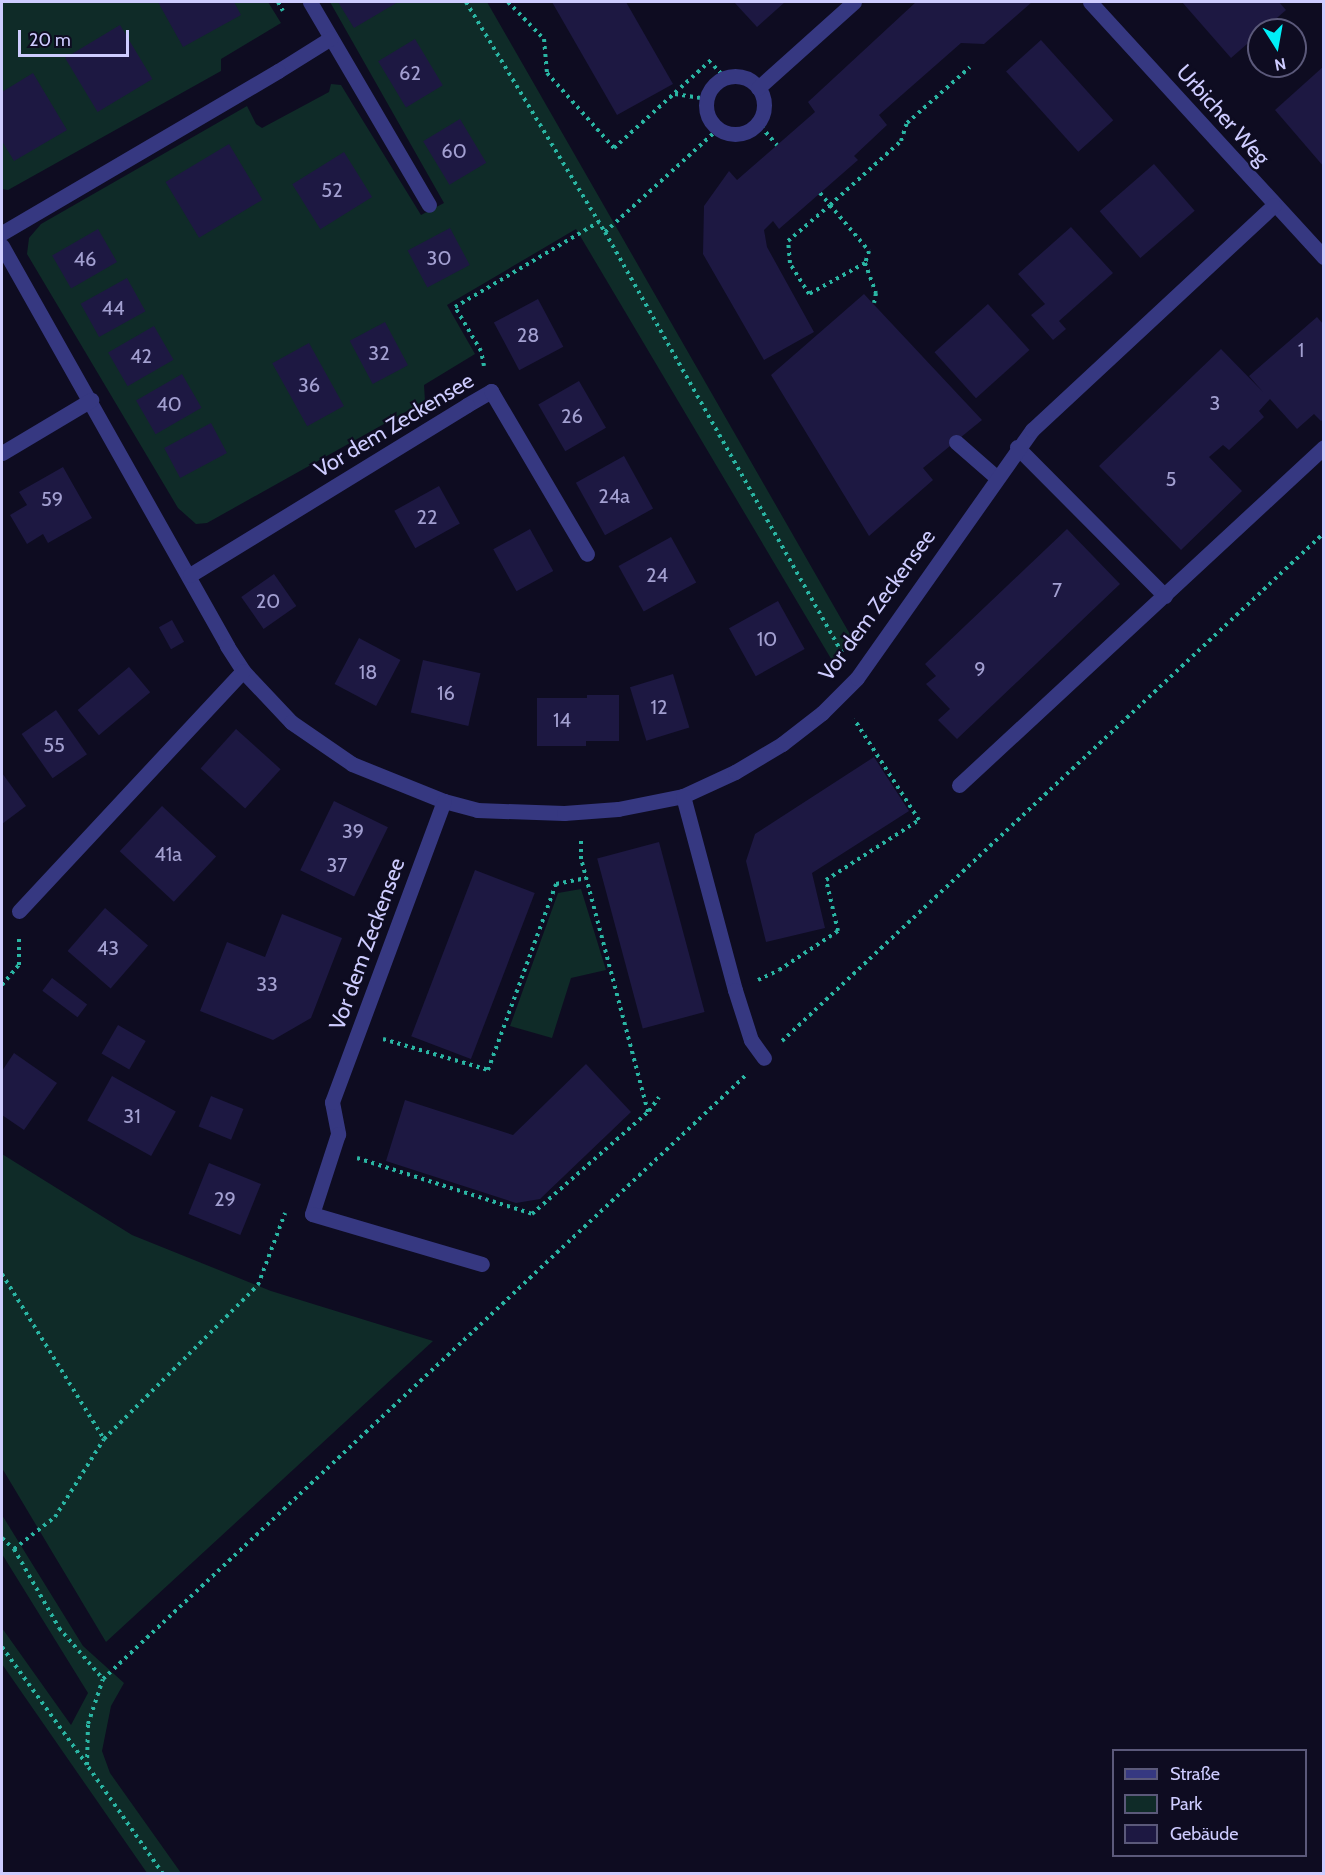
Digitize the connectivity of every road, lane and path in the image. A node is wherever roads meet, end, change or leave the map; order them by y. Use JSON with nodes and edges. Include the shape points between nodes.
{"nodes":[{"id":1,"x":310,"y":2,"type":"edge"},
{"id":2,"x":466,"y":2,"type":"edge"},
{"id":3,"x":508,"y":2,"type":"edge"},
{"id":4,"x":854,"y":2,"type":"edge"},
{"id":5,"x":1090,"y":2,"type":"edge"},
{"id":6,"x":331,"y":38,"type":"junction"},
{"id":7,"x":711,"y":60,"type":"dead end"},
{"id":8,"x":714,"y":66,"type":"dead end"},
{"id":9,"x":970,"y":66,"type":"dead end"},
{"id":10,"x":725,"y":78,"type":"junction"},
{"id":11,"x":758,"y":88,"type":"junction"},
{"id":12,"x":674,"y":94,"type":"junction"},
{"id":13,"x":706,"y":99,"type":"junction"},
{"id":14,"x":756,"y":121,"type":"junction"},
{"id":15,"x":718,"y":129,"type":"junction"},
{"id":16,"x":777,"y":145,"type":"dead end"},
{"id":17,"x":820,"y":193,"type":"dead end"},
{"id":18,"x":830,"y":205,"type":"junction"},
{"id":19,"x":1274,"y":205,"type":"junction"},
{"id":20,"x":429,"y":206,"type":"dead end"},
{"id":21,"x":599,"y":222,"type":"junction"},
{"id":22,"x":2,"y":232,"type":"edge"},
{"id":23,"x":605,"y":232,"type":"junction"},
{"id":24,"x":2,"y":246,"type":"edge"},
{"id":25,"x":1323,"y":257,"type":"edge"},
{"id":26,"x":865,"y":263,"type":"junction"},
{"id":27,"x":874,"y":303,"type":"dead end"},
{"id":28,"x":491,"y":391,"type":"junction"},
{"id":29,"x":91,"y":400,"type":"junction"},
{"id":30,"x":956,"y":442,"type":"dead end"},
{"id":31,"x":1017,"y":447,"type":"junction"},
{"id":32,"x":1323,"y":447,"type":"edge"},
{"id":33,"x":2,"y":453,"type":"edge"},
{"id":34,"x":996,"y":477,"type":"junction"},
{"id":35,"x":1323,"y":533,"type":"edge"},
{"id":36,"x":587,"y":554,"type":"dead end"},
{"id":37,"x":190,"y":575,"type":"junction"},
{"id":38,"x":1165,"y":596,"type":"junction"},
{"id":39,"x":243,"y":671,"type":"junction"},
{"id":40,"x":857,"y":678,"type":"junction"},
{"id":41,"x":839,"y":696,"type":"junction"},
{"id":42,"x":959,"y":785,"type":"dead end"},
{"id":43,"x":682,"y":796,"type":"junction"},
{"id":44,"x":444,"y":801,"type":"junction"},
{"id":45,"x":580,"y":812,"type":"junction"},
{"id":46,"x":586,"y":878,"type":"junction"},
{"id":47,"x":20,"y":911,"type":"joint"},
{"id":48,"x":2,"y":985,"type":"edge"},
{"id":49,"x":735,"y":990,"type":"junction"},
{"id":50,"x":386,"y":1040,"type":"dead end"},
{"id":51,"x":764,"y":1058,"type":"junction"},
{"id":52,"x":659,"y":1097,"type":"dead end"},
{"id":53,"x":648,"y":1112,"type":"junction"},
{"id":54,"x":333,"y":1150,"type":"junction"},
{"id":55,"x":286,"y":1208,"type":"dead end"},
{"id":56,"x":482,"y":1264,"type":"dead end"},
{"id":57,"x":2,"y":1274,"type":"edge"},
{"id":58,"x":104,"y":1439,"type":"junction"},
{"id":59,"x":2,"y":1538,"type":"edge"},
{"id":60,"x":14,"y":1550,"type":"junction"},
{"id":61,"x":2,"y":1647,"type":"edge"},
{"id":62,"x":103,"y":1679,"type":"junction"},
{"id":63,"x":87,"y":1765,"type":"junction"},
{"id":64,"x":163,"y":1874,"type":"edge"}],
"edges":[{"from":1,"to":6,"type":"street"},
{"from":2,"to":21,"type":"path"},
{"from":3,"to":12,"type":"path","via":[[544,39],[547,73],[614,148]]},
{"from":4,"to":11,"type":"street"},
{"from":5,"to":19,"type":"street","name":"Urbicher Weg"},
{"from":6,"to":20,"type":"street"},
{"from":6,"to":22,"type":"street"},
{"from":7,"to":12,"type":"path"},
{"from":8,"to":10,"type":"path"},
{"from":9,"to":18,"type":"path","via":[[907,123],[901,141]]},
{"from":10,"to":11,"type":"street","via":[[748,76]]},
{"from":10,"to":13,"type":"street"},
{"from":11,"to":14,"type":"street","via":[[765,98],[763,116]]},
{"from":12,"to":13,"type":"path"},
{"from":13,"to":15,"type":"street","via":[[704,112]]},
{"from":14,"to":15,"type":"street","via":[[741,135],[721,133]]},
{"from":14,"to":16,"type":"path"},
{"from":15,"to":23,"type":"path"},
{"from":17,"to":18,"type":"path"},
{"from":18,"to":26,"type":"path","via":[[869,251]]},
{"from":18,"to":26,"type":"path","via":[[788,241],[790,263],[809,294]]},
{"from":19,"to":25,"type":"street","name":"Urbicher Weg"},
{"from":19,"to":31,"type":"street","name":"Vor dem Zeckensee","via":[[1084,379]]},
{"from":21,"to":23,"type":"path"},
{"from":21,"to":28,"type":"path","via":[[455,307],[481,351]]},
{"from":23,"to":40,"type":"path"},
{"from":24,"to":29,"type":"street","name":"Vor dem Zeckensee"},
{"from":26,"to":27,"type":"path","via":[[876,293]]},
{"from":28,"to":36,"type":"street","name":"Vor dem Zeckensee"},
{"from":28,"to":37,"type":"street","name":"Vor dem Zeckensee"},
{"from":29,"to":33,"type":"street"},
{"from":29,"to":37,"type":"street","name":"Vor dem Zeckensee"},
{"from":30,"to":34,"type":"street"},
{"from":31,"to":34,"type":"street","name":"Vor dem Zeckensee"},
{"from":31,"to":38,"type":"street"},
{"from":32,"to":38,"type":"street"},
{"from":34,"to":40,"type":"street","name":"Vor dem Zeckensee"},
{"from":35,"to":51,"type":"path"},
{"from":37,"to":39,"type":"street","name":"Vor dem Zeckensee"},
{"from":38,"to":42,"type":"street"},
{"from":39,"to":44,"type":"street","name":"Vor dem Zeckensee","via":[[291,722],[323,747],[352,764]]},
{"from":39,"to":47,"type":"street"},
{"from":40,"to":41,"type":"street","name":"Vor dem Zeckensee"},
{"from":41,"to":43,"type":"street","name":"Vor dem Zeckensee","via":[[782,744],[735,772]]},
{"from":41,"to":49,"type":"path","via":[[919,820],[826,880],[838,932],[779,970]]},
{"from":43,"to":45,"type":"street","name":"Vor dem Zeckensee"},
{"from":43,"to":49,"type":"street"},
{"from":44,"to":45,"type":"street","name":"Vor dem Zeckensee","via":[[477,810]]},
{"from":44,"to":54,"type":"street","name":"Vor dem Zeckensee","via":[[332,1102],[338,1134]]},
{"from":45,"to":46,"type":"path","via":[[581,859]]},
{"from":46,"to":50,"type":"path","via":[[556,884],[488,1070]]},
{"from":46,"to":53,"type":"path"},
{"from":47,"to":48,"type":"path","via":[[19,965]]},
{"from":49,"to":51,"type":"street","via":[[752,1040]]},
{"from":51,"to":62,"type":"path"},
{"from":52,"to":53,"type":"path"},
{"from":53,"to":54,"type":"path","via":[[532,1214]]},
{"from":54,"to":56,"type":"street","via":[[312,1214]]},
{"from":55,"to":58,"type":"path","via":[[258,1285]]},
{"from":57,"to":58,"type":"path"},
{"from":58,"to":60,"type":"path","via":[[54,1517]]},
{"from":59,"to":60,"type":"path"},
{"from":60,"to":62,"type":"path","via":[[59,1628]]},
{"from":61,"to":63,"type":"path"},
{"from":62,"to":63,"type":"path","via":[[88,1724]]},
{"from":63,"to":64,"type":"path"}]}
